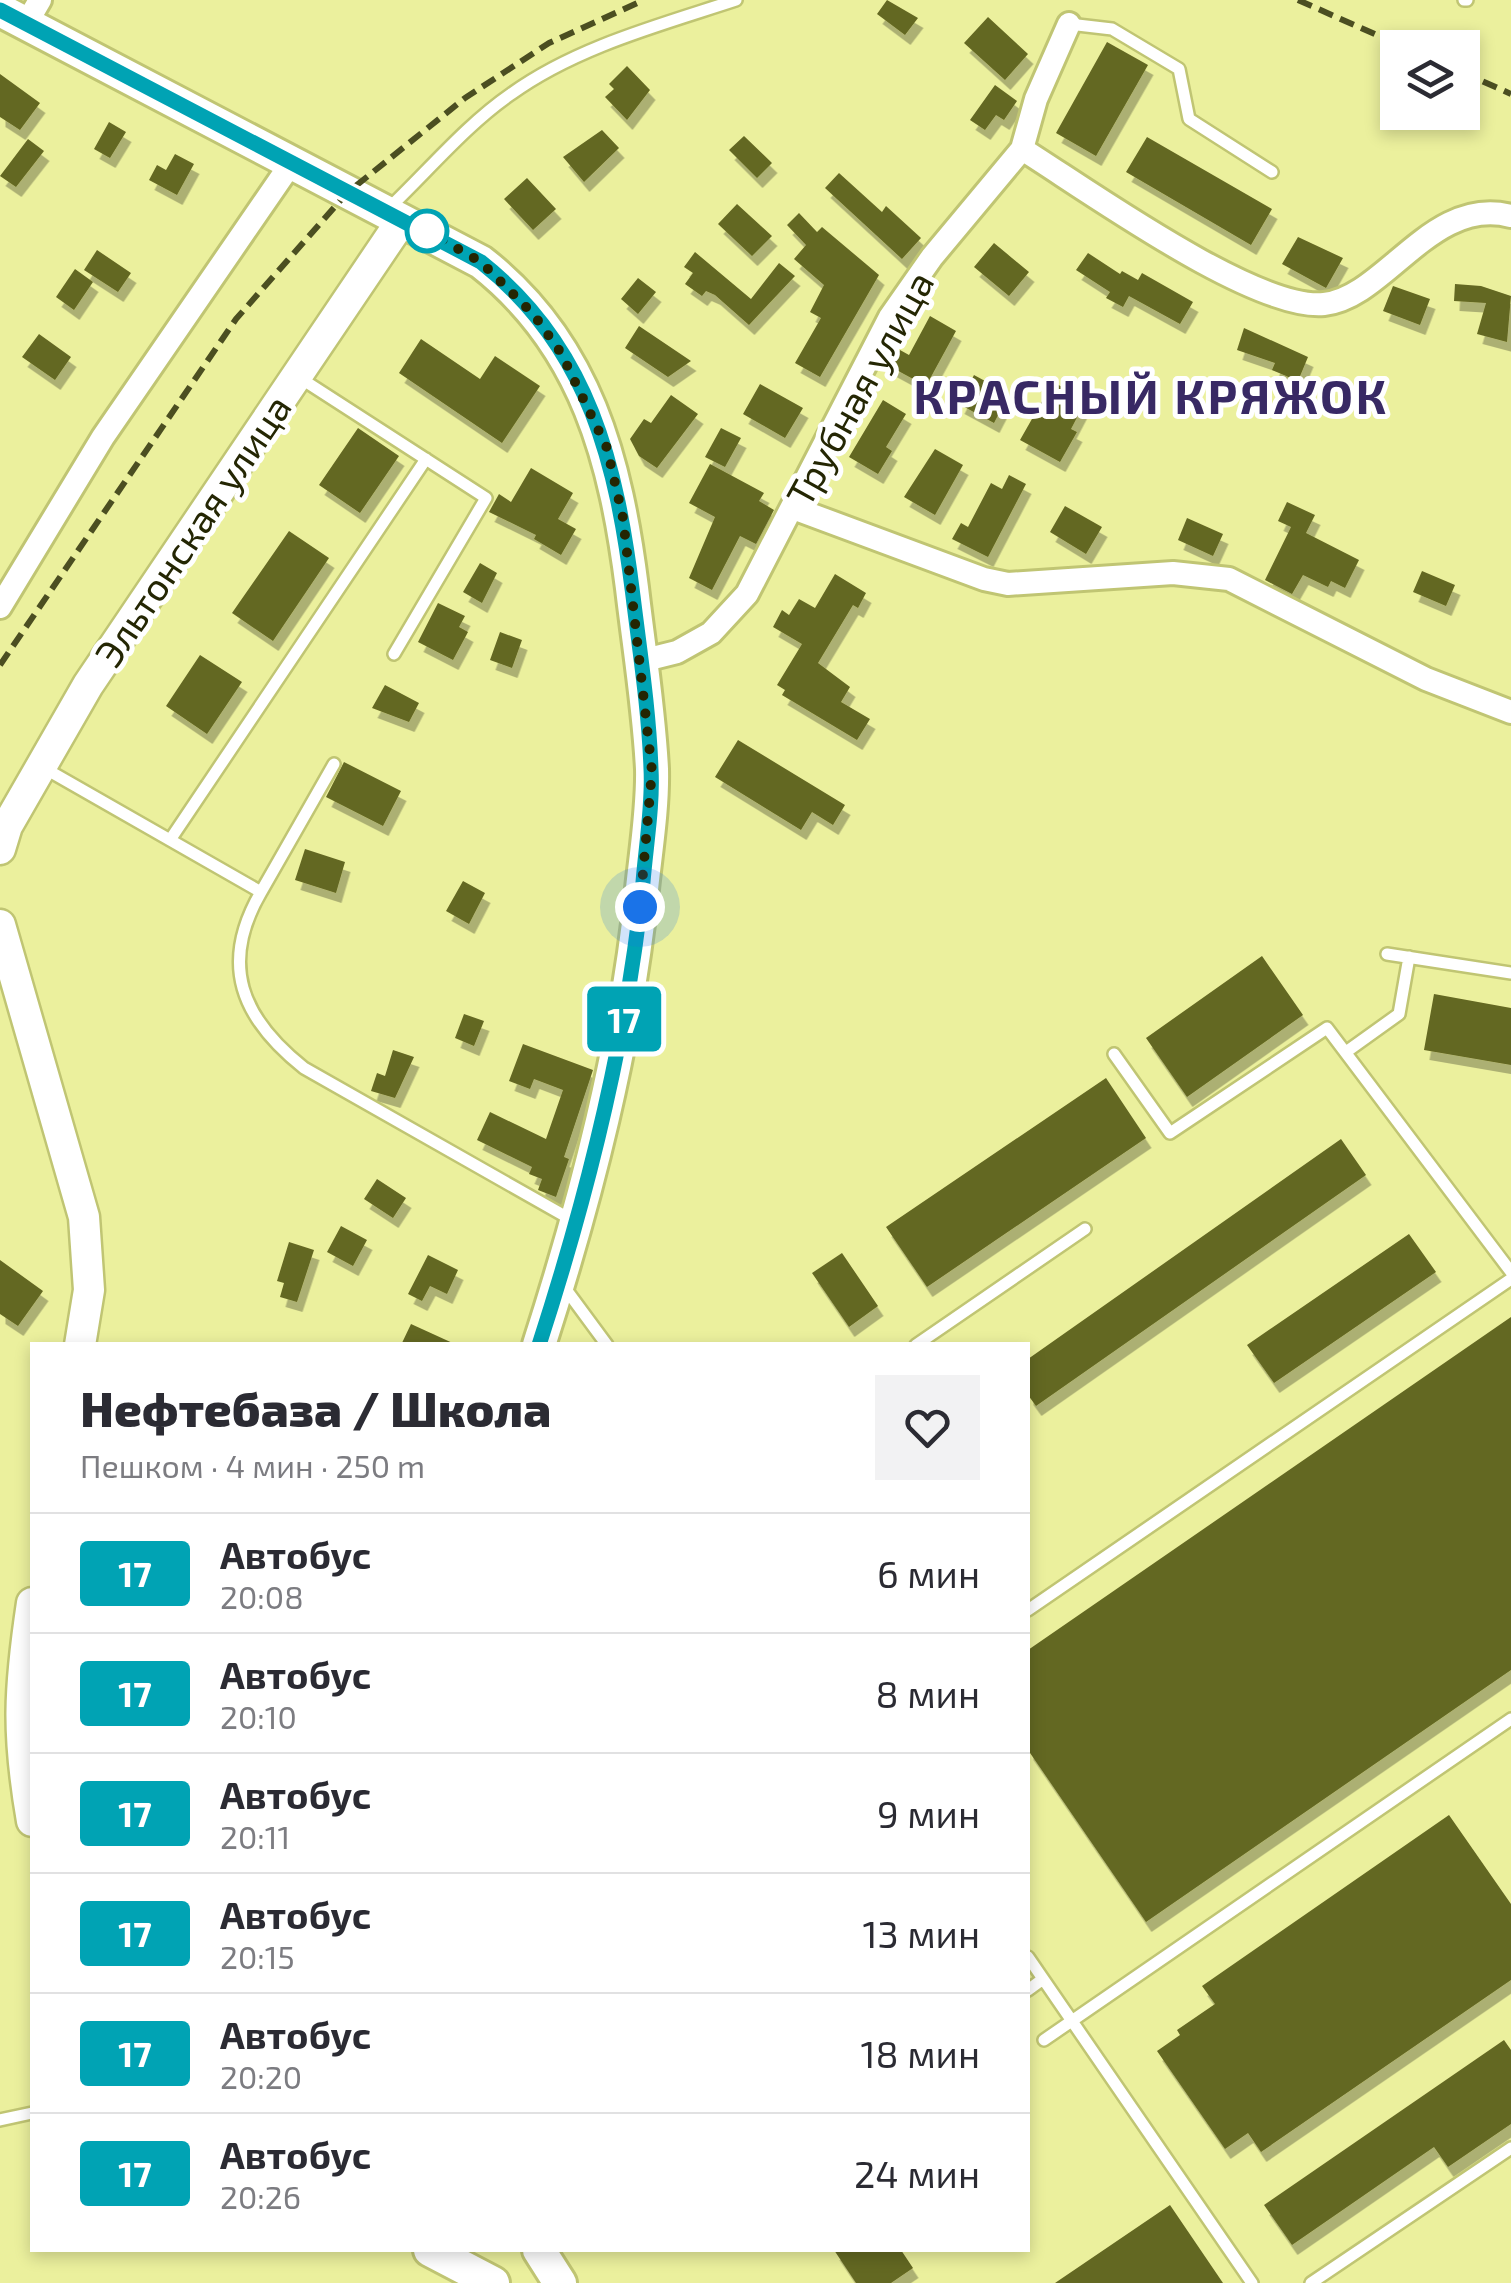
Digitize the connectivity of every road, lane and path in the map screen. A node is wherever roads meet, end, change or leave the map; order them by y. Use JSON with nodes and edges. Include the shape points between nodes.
{"nodes":[{"id":1,"x":736,"y":0,"type":"edge"},
{"id":2,"x":22,"y":11,"type":"edge"},
{"id":3,"x":1069,"y":24,"type":"joint"},
{"id":4,"x":1022,"y":149,"type":"junction"},
{"id":5,"x":290,"y":165,"type":"junction"},
{"id":6,"x":1272,"y":172,"type":"dead end"},
{"id":7,"x":394,"y":216,"type":"junction"},
{"id":8,"x":1511,"y":216,"type":"edge"},
{"id":9,"x":296,"y":375,"type":"junction"},
{"id":10,"x":426,"y":460,"type":"junction"},
{"id":11,"x":793,"y":508,"type":"junction"},
{"id":12,"x":0,"y":607,"type":"edge"},
{"id":13,"x":394,"y":654,"type":"dead end"},
{"id":14,"x":641,"y":660,"type":"junction"},
{"id":15,"x":1511,"y":712,"type":"edge"},
{"id":16,"x":334,"y":764,"type":"dead end"},
{"id":17,"x":40,"y":766,"type":"junction"},
{"id":18,"x":170,"y":840,"type":"junction"},
{"id":19,"x":0,"y":850,"type":"edge"},
{"id":20,"x":261,"y":892,"type":"junction"},
{"id":21,"x":0,"y":926,"type":"edge"},
{"id":22,"x":1388,"y":954,"type":"dead end"},
{"id":23,"x":1410,"y":957,"type":"junction"},
{"id":24,"x":1511,"y":973,"type":"edge"},
{"id":25,"x":1346,"y":1052,"type":"junction"},
{"id":26,"x":1114,"y":1054,"type":"dead end"},
{"id":27,"x":576,"y":1222,"type":"junction"},
{"id":28,"x":1085,"y":1229,"type":"dead end"},
{"id":29,"x":1511,"y":1275,"type":"edge"},
{"id":30,"x":560,"y":1280,"type":"junction"},
{"id":31,"x":80,"y":1342,"type":"edge"},
{"id":32,"x":540,"y":1342,"type":"edge"},
{"id":33,"x":605,"y":1342,"type":"edge"},
{"id":34,"x":920,"y":1342,"type":"edge"},
{"id":35,"x":1030,"y":1609,"type":"edge"},
{"id":36,"x":30,"y":1615,"type":"edge"},
{"id":37,"x":1511,"y":1719,"type":"edge"},
{"id":38,"x":30,"y":1810,"type":"edge"},
{"id":39,"x":1030,"y":1960,"type":"edge"},
{"id":40,"x":1043,"y":1979,"type":"junction"},
{"id":41,"x":1030,"y":1989,"type":"edge"},
{"id":42,"x":1072,"y":2021,"type":"junction"},
{"id":43,"x":1044,"y":2040,"type":"dead end"},
{"id":44,"x":30,"y":2113,"type":"edge"},
{"id":45,"x":0,"y":2120,"type":"edge"},
{"id":46,"x":1511,"y":2148,"type":"edge"},
{"id":47,"x":434,"y":2252,"type":"edge"},
{"id":48,"x":540,"y":2252,"type":"edge"},
{"id":49,"x":494,"y":2283,"type":"edge"},
{"id":50,"x":560,"y":2283,"type":"edge"},
{"id":51,"x":1252,"y":2283,"type":"edge"},
{"id":52,"x":1311,"y":2283,"type":"edge"}],
"edges":[{"from":1,"to":7,"type":"lane","via":[[534,79],[489,111]]},
{"from":2,"to":5,"type":"main road"},
{"from":3,"to":4,"type":"street","name":"Трубная улица"},
{"from":3,"to":6,"type":"lane","via":[[1112,29],[1179,69],[1189,119]]},
{"from":4,"to":8,"type":"street","via":[[1232,279],[1288,302],[1342,299],[1442,228],[1470,217]]},
{"from":4,"to":11,"type":"street","name":"Трубная улица","via":[[890,317]]},
{"from":5,"to":7,"type":"main road"},
{"from":5,"to":12,"type":"street","via":[[102,436]]},
{"from":7,"to":9,"type":"street","name":"Эльтонская улица"},
{"from":7,"to":14,"type":"main road","via":[[450,242],[502,279],[561,353],[594,414],[617,481]]},
{"from":9,"to":10,"type":"lane"},
{"from":9,"to":17,"type":"street","name":"Эльтонская улица"},
{"from":10,"to":13,"type":"lane","via":[[486,498]]},
{"from":10,"to":18,"type":"lane"},
{"from":11,"to":14,"type":"street","name":"Трубная улица","via":[[735,610],[677,652]]},
{"from":11,"to":15,"type":"street","via":[[1008,584],[1173,574],[1229,579],[1426,679]]},
{"from":14,"to":27,"type":"main road","via":[[652,771],[634,970]]},
{"from":16,"to":20,"type":"lane"},
{"from":17,"to":18,"type":"lane"},
{"from":17,"to":19,"type":"street","name":"Эльтонская улица"},
{"from":18,"to":20,"type":"lane"},
{"from":20,"to":27,"type":"lane","via":[[237,946],[252,1012],[272,1043],[304,1068]]},
{"from":21,"to":31,"type":"street","via":[[84,1218],[89,1272]]},
{"from":22,"to":23,"type":"lane"},
{"from":23,"to":24,"type":"lane"},
{"from":23,"to":25,"type":"lane","via":[[1399,1014]]},
{"from":25,"to":26,"type":"lane","via":[[1327,1028],[1170,1133]]},
{"from":25,"to":29,"type":"lane"},
{"from":27,"to":30,"type":"main road"},
{"from":28,"to":34,"type":"lane"},
{"from":29,"to":35,"type":"lane"},
{"from":30,"to":32,"type":"main road"},
{"from":30,"to":33,"type":"lane"},
{"from":36,"to":38,"type":"street","via":[[18,1690]]},
{"from":37,"to":42,"type":"lane"},
{"from":39,"to":40,"type":"lane"},
{"from":40,"to":41,"type":"lane"},
{"from":40,"to":42,"type":"lane"},
{"from":42,"to":43,"type":"lane"},
{"from":42,"to":51,"type":"lane"},
{"from":44,"to":45,"type":"lane"},
{"from":46,"to":52,"type":"lane"},
{"from":47,"to":49,"type":"main road"},
{"from":48,"to":50,"type":"main road"}]}
